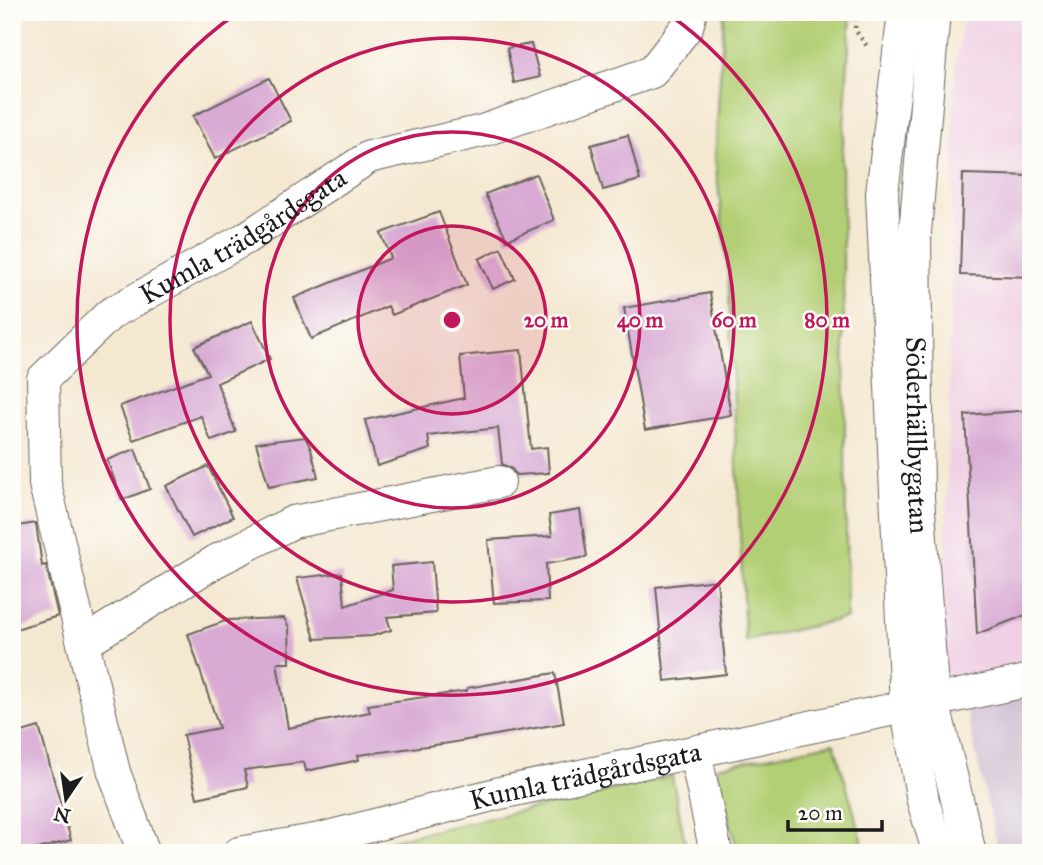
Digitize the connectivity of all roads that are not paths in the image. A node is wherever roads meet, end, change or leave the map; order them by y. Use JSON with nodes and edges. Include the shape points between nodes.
{"nodes":[{"id":1,"x":691,"y":12,"type":"edge"},
{"id":2,"x":904,"y":12,"type":"edge"},
{"id":3,"x":934,"y":12,"type":"edge"},
{"id":4,"x":499,"y":482,"type":"dead end"},
{"id":5,"x":83,"y":643,"type":"junction"},
{"id":6,"x":1031,"y":680,"type":"edge"},
{"id":7,"x":919,"y":703,"type":"junction"},
{"id":8,"x":695,"y":752,"type":"junction"},
{"id":9,"x":144,"y":853,"type":"edge"},
{"id":10,"x":239,"y":853,"type":"edge"},
{"id":11,"x":716,"y":853,"type":"edge"},
{"id":12,"x":939,"y":853,"type":"edge"},
{"id":13,"x":970,"y":853,"type":"edge"}],
"edges":[{"from":1,"to":5,"type":"street","name":"Kumla trädgårdsgata","via":[[687,27],[652,72],[482,131],[369,157],[246,238],[110,314],[43,379],[44,484]]},
{"from":2,"to":7,"type":"street","name":"Söderhällbygatan","via":[[882,193]]},
{"from":3,"to":7,"type":"street","name":"Söderhällbygatan","via":[[915,232]]},
{"from":4,"to":5,"type":"street","via":[[293,522],[216,561]]},
{"from":5,"to":9,"type":"street","name":"Kumla trädgårdsgata","via":[[114,772]]},
{"from":6,"to":7,"type":"street","name":"Kumla trädgårdsgata"},
{"from":7,"to":8,"type":"street","name":"Kumla trädgårdsgata"},
{"from":7,"to":12,"type":"street","name":"Söderhällbygatan","via":[[923,801]]},
{"from":7,"to":13,"type":"street","name":"Söderhällbygatan"},
{"from":8,"to":10,"type":"street","name":"Kumla trädgårdsgata","via":[[500,793],[320,839]]},
{"from":8,"to":11,"type":"street"}]}
